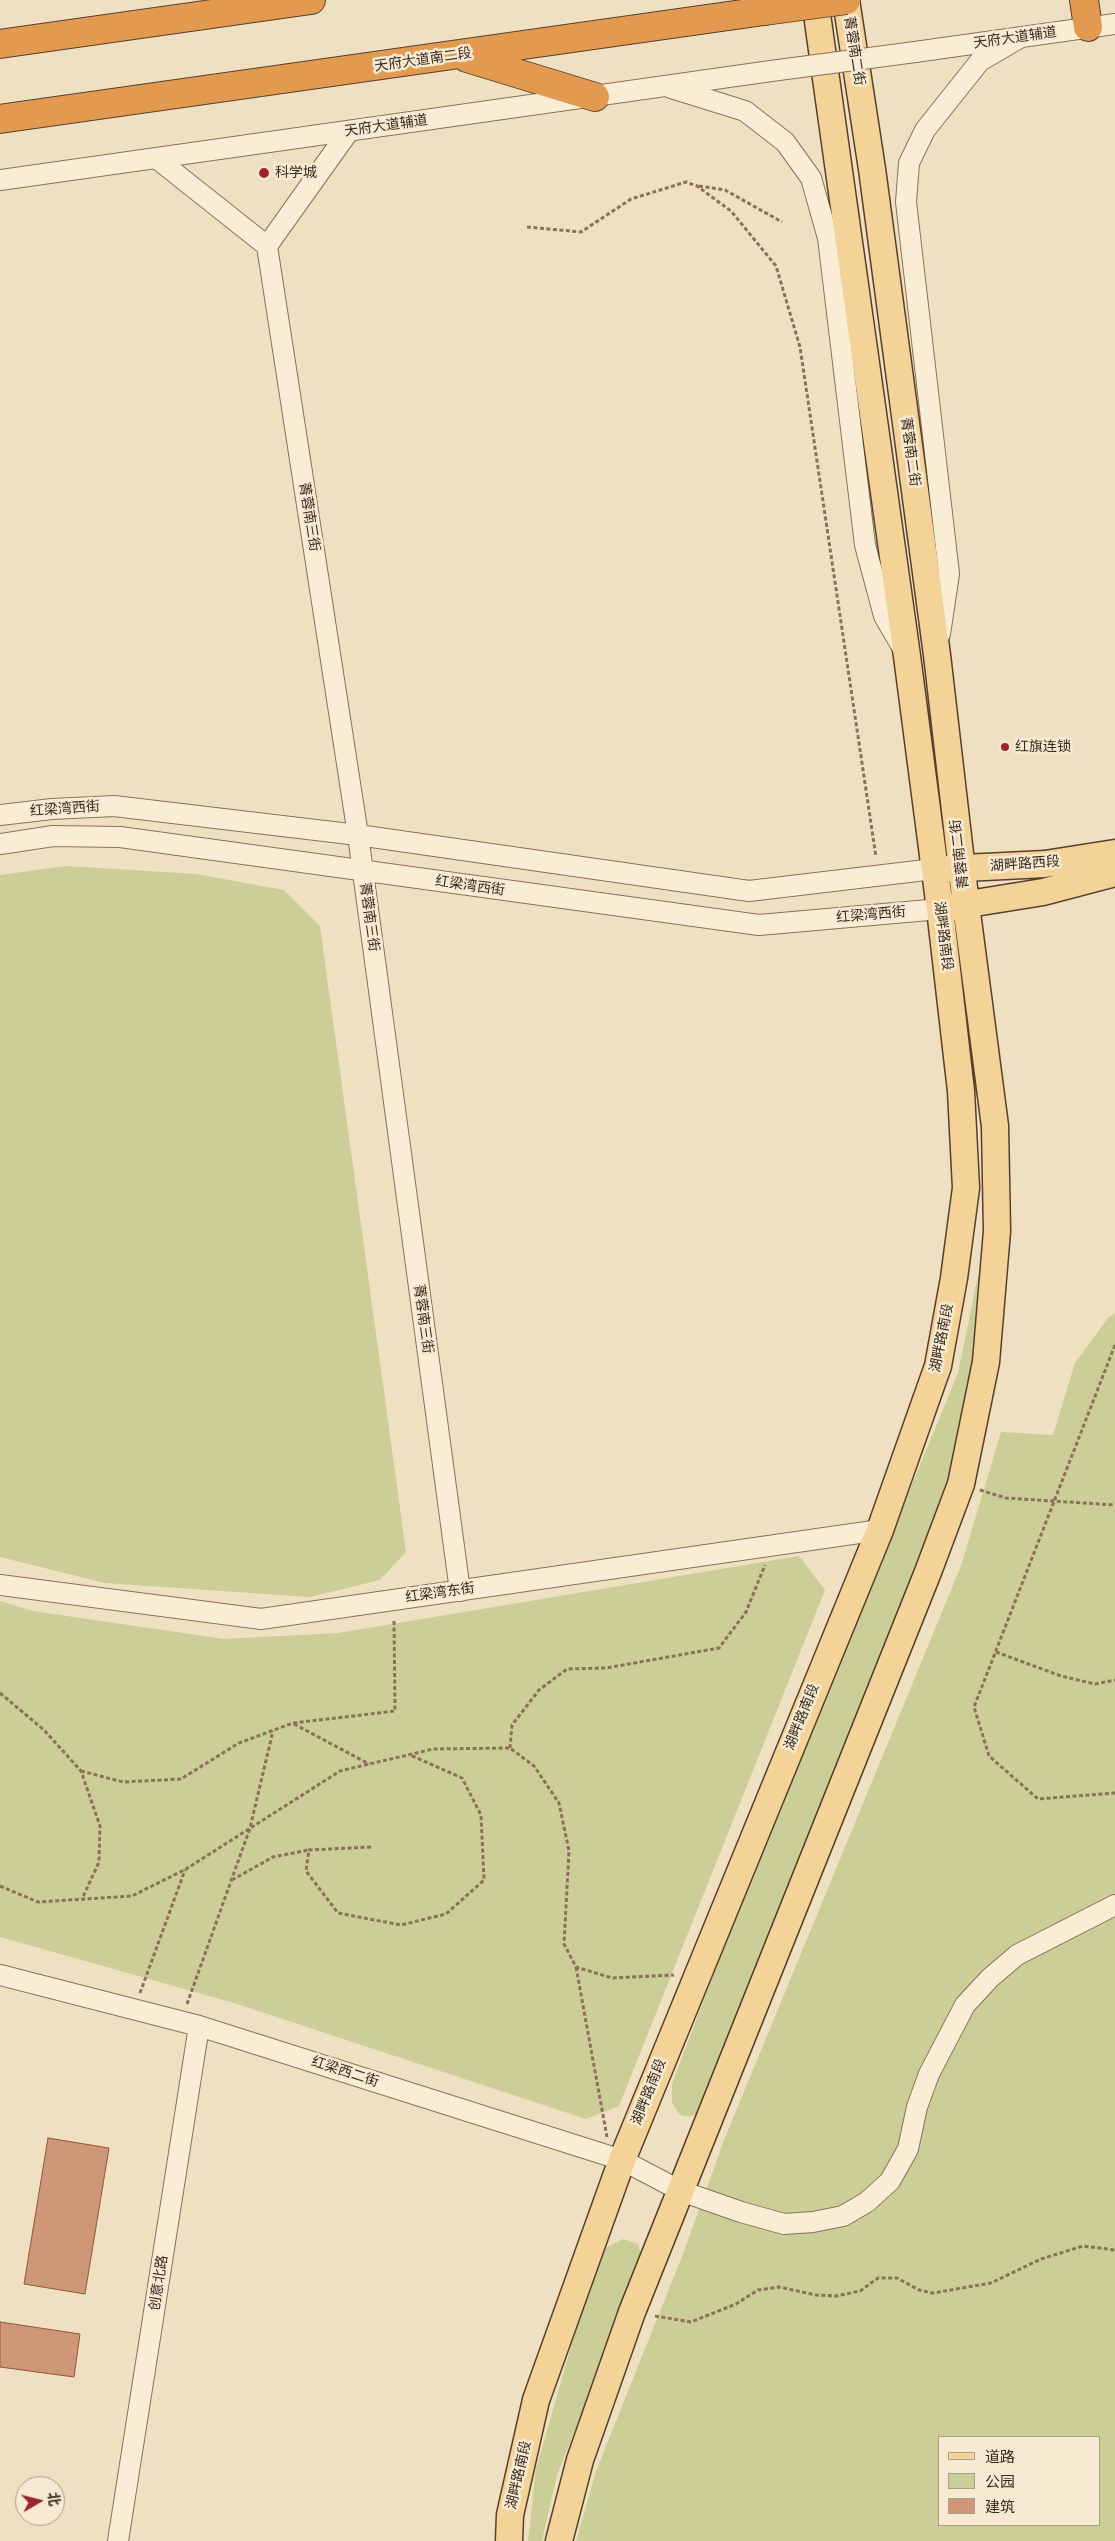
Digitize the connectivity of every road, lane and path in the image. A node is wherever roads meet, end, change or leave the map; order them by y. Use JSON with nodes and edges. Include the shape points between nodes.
{"nodes":[{"id":1,"x":311,"y":0,"type":"edge"},
{"id":2,"x":815,"y":0,"type":"edge"},
{"id":3,"x":846,"y":0,"type":"edge"},
{"id":4,"x":1084,"y":0,"type":"edge"},
{"id":5,"x":1115,"y":24,"type":"edge"},
{"id":6,"x":1088,"y":28,"type":"junction"},
{"id":7,"x":1021,"y":37,"type":"junction"},
{"id":8,"x":0,"y":44,"type":"edge"},
{"id":9,"x":459,"y":55,"type":"junction"},
{"id":10,"x":664,"y":86,"type":"junction"},
{"id":11,"x":595,"y":97,"type":"junction"},
{"id":12,"x":0,"y":119,"type":"edge"},
{"id":13,"x":349,"y":131,"type":"junction"},
{"id":14,"x":156,"y":158,"type":"junction"},
{"id":15,"x":0,"y":180,"type":"edge"},
{"id":16,"x":697,"y":186,"type":"junction"},
{"id":17,"x":782,"y":222,"type":"dead end"},
{"id":18,"x":527,"y":227,"type":"dead end"},
{"id":19,"x":268,"y":246,"type":"junction"},
{"id":20,"x":937,"y":655,"type":"junction"},
{"id":21,"x":907,"y":656,"type":"junction"},
{"id":22,"x":0,"y":816,"type":"edge"},
{"id":23,"x":358,"y":835,"type":"junction"},
{"id":24,"x":0,"y":844,"type":"edge"},
{"id":25,"x":1115,"y":853,"type":"edge"},
{"id":26,"x":961,"y":868,"type":"junction"},
{"id":27,"x":934,"y":869,"type":"junction"},
{"id":28,"x":363,"y":871,"type":"junction"},
{"id":29,"x":1115,"y":873,"type":"edge"},
{"id":30,"x":878,"y":876,"type":"junction"},
{"id":31,"x":966,"y":905,"type":"junction"},
{"id":32,"x":940,"y":909,"type":"junction"},
{"id":33,"x":1115,"y":1346,"type":"edge"},
{"id":34,"x":961,"y":1484,"type":"junction"},
{"id":35,"x":1053,"y":1503,"type":"junction"},
{"id":36,"x":1115,"y":1505,"type":"edge"},
{"id":37,"x":880,"y":1530,"type":"junction"},
{"id":38,"x":773,"y":1546,"type":"junction"},
{"id":39,"x":0,"y":1585,"type":"edge"},
{"id":40,"x":460,"y":1591,"type":"junction"},
{"id":41,"x":394,"y":1600,"type":"junction"},
{"id":42,"x":996,"y":1652,"type":"junction"},
{"id":43,"x":1115,"y":1680,"type":"edge"},
{"id":44,"x":0,"y":1693,"type":"edge"},
{"id":45,"x":293,"y":1723,"type":"junction"},
{"id":46,"x":273,"y":1730,"type":"junction"},
{"id":47,"x":510,"y":1748,"type":"junction"},
{"id":48,"x":410,"y":1754,"type":"junction"},
{"id":49,"x":369,"y":1764,"type":"junction"},
{"id":50,"x":81,"y":1771,"type":"junction"},
{"id":51,"x":1115,"y":1793,"type":"edge"},
{"id":52,"x":250,"y":1828,"type":"junction"},
{"id":53,"x":372,"y":1847,"type":"dead end"},
{"id":54,"x":310,"y":1850,"type":"junction"},
{"id":55,"x":186,"y":1869,"type":"junction"},
{"id":56,"x":232,"y":1880,"type":"junction"},
{"id":57,"x":0,"y":1886,"type":"edge"},
{"id":58,"x":82,"y":1899,"type":"junction"},
{"id":59,"x":1115,"y":1905,"type":"edge"},
{"id":60,"x":576,"y":1968,"type":"junction"},
{"id":61,"x":697,"y":1974,"type":"junction"},
{"id":62,"x":0,"y":1975,"type":"edge"},
{"id":63,"x":134,"y":2009,"type":"junction"},
{"id":64,"x":190,"y":2023,"type":"junction"},
{"id":65,"x":616,"y":2158,"type":"junction"},
{"id":66,"x":681,"y":2191,"type":"junction"},
{"id":67,"x":1115,"y":2250,"type":"edge"},
{"id":68,"x":632,"y":2312,"type":"junction"},
{"id":69,"x":118,"y":2541,"type":"edge"},
{"id":70,"x":509,"y":2541,"type":"edge"},
{"id":71,"x":560,"y":2541,"type":"edge"}],
"edges":[{"from":1,"to":8,"type":"highway"},
{"from":2,"to":21,"type":"main road","name":"菁蓉南二街"},
{"from":3,"to":9,"type":"highway","name":"天府大道南二段","bridge":true},
{"from":3,"to":20,"type":"main road","name":"菁蓉南二街"},
{"from":4,"to":6,"type":"highway"},
{"from":5,"to":6,"type":"street","name":"天府大道辅道"},
{"from":6,"to":7,"type":"street","name":"天府大道辅道"},
{"from":7,"to":10,"type":"street","name":"天府大道辅道","bridge":true},
{"from":7,"to":20,"type":"street","via":[[980,61],[925,130],[909,163],[906,202],[949,574]]},
{"from":9,"to":11,"type":"highway"},
{"from":9,"to":12,"type":"highway","name":"天府大道南二段"},
{"from":10,"to":11,"type":"street","name":"天府大道辅道"},
{"from":10,"to":21,"type":"street","via":[[745,111],[785,142],[812,178],[828,238],[865,545],[884,616]]},
{"from":11,"to":13,"type":"street","name":"天府大道辅道"},
{"from":13,"to":14,"type":"street","name":"天府大道辅道"},
{"from":13,"to":19,"type":"street"},
{"from":14,"to":15,"type":"street","name":"天府大道辅道"},
{"from":14,"to":19,"type":"street"},
{"from":16,"to":17,"type":"path","via":[[725,190]]},
{"from":16,"to":18,"type":"path","via":[[686,182],[631,199],[581,232]]},
{"from":16,"to":30,"type":"path","via":[[731,211],[776,266],[800,347]]},
{"from":19,"to":23,"type":"street","name":"菁蓉南三街"},
{"from":20,"to":26,"type":"main road","name":"菁蓉南二街"},
{"from":21,"to":27,"type":"main road","name":"菁蓉南二街"},
{"from":22,"to":23,"type":"street","name":"红梁湾西街","via":[[114,806]]},
{"from":23,"to":28,"type":"street","name":"菁蓉南三街"},
{"from":23,"to":30,"type":"street","name":"红梁湾西街","via":[[749,892]]},
{"from":24,"to":28,"type":"street","name":"红梁湾西街","via":[[53,836],[120,837]]},
{"from":25,"to":26,"type":"main road","name":"湖畔路西段","via":[[1045,864]]},
{"from":26,"to":27,"type":"main road","name":"湖畔路西段"},
{"from":26,"to":31,"type":"main road","name":"菁蓉南二街"},
{"from":27,"to":30,"type":"street","name":"红梁湾西街"},
{"from":27,"to":32,"type":"main road","name":"湖畔路南段"},
{"from":28,"to":32,"type":"street","name":"红梁湾西街","via":[[759,925]]},
{"from":28,"to":40,"type":"street","name":"菁蓉南三街"},
{"from":29,"to":31,"type":"main road","name":"湖畔路西段","via":[[1043,892]]},
{"from":31,"to":32,"type":"main road","name":"湖畔路西段"},
{"from":31,"to":34,"type":"main road","name":"湖畔路南段","via":[[995,1126],[997,1231],[986,1362]]},
{"from":32,"to":37,"type":"main road","name":"湖畔路南段","via":[[961,1091],[966,1188],[938,1366]]},
{"from":33,"to":35,"type":"path"},
{"from":34,"to":35,"type":"path","via":[[1006,1498]]},
{"from":34,"to":66,"type":"main road","name":"湖畔路南段","via":[[925,1582]]},
{"from":35,"to":36,"type":"path"},
{"from":35,"to":42,"type":"path"},
{"from":37,"to":38,"type":"street","name":"红梁湾东街"},
{"from":37,"to":61,"type":"main road","name":"湖畔路南段"},
{"from":38,"to":40,"type":"street","name":"红梁湾东街"},
{"from":38,"to":47,"type":"path","via":[[746,1612],[719,1648],[606,1668],[567,1669],[539,1690],[512,1725]]},
{"from":39,"to":41,"type":"street","name":"红梁湾东街","via":[[261,1619]]},
{"from":40,"to":41,"type":"street","name":"红梁湾东街"},
{"from":41,"to":45,"type":"path","via":[[395,1711]]},
{"from":42,"to":43,"type":"path","via":[[1061,1676],[1095,1684]]},
{"from":42,"to":51,"type":"path","via":[[974,1707],[989,1756],[1038,1799]]},
{"from":44,"to":50,"type":"path","via":[[44,1730]]},
{"from":45,"to":46,"type":"path"},
{"from":45,"to":49,"type":"path"},
{"from":46,"to":50,"type":"path","via":[[239,1743],[181,1779],[123,1782]]},
{"from":46,"to":52,"type":"path"},
{"from":47,"to":48,"type":"path","via":[[433,1749]]},
{"from":47,"to":60,"type":"path","via":[[534,1766],[559,1803],[569,1850],[564,1944]]},
{"from":48,"to":49,"type":"path"},
{"from":48,"to":54,"type":"path","via":[[462,1778],[481,1815],[484,1880],[446,1914],[401,1925],[338,1914],[306,1870]]},
{"from":49,"to":52,"type":"path","via":[[340,1772]]},
{"from":50,"to":58,"type":"path","via":[[100,1826],[99,1862]]},
{"from":52,"to":55,"type":"path"},
{"from":52,"to":56,"type":"path"},
{"from":53,"to":54,"type":"path"},
{"from":54,"to":56,"type":"path","via":[[273,1857]]},
{"from":55,"to":58,"type":"path","via":[[132,1896]]},
{"from":55,"to":63,"type":"path"},
{"from":56,"to":64,"type":"path"},
{"from":57,"to":58,"type":"path","via":[[38,1902]]},
{"from":59,"to":66,"type":"street","name":"红梁西二街","via":[[1017,1955],[966,2005],[929,2074],[902,2162],[890,2181],[867,2202],[843,2216],[784,2224]]},
{"from":60,"to":61,"type":"path","via":[[612,1978]]},
{"from":60,"to":65,"type":"path"},
{"from":61,"to":65,"type":"main road","name":"湖畔路南段"},
{"from":62,"to":63,"type":"street","name":"红梁西二街"},
{"from":63,"to":64,"type":"street","name":"红梁西二街"},
{"from":64,"to":65,"type":"street","name":"红梁西二街"},
{"from":64,"to":69,"type":"street","name":"创意北路"},
{"from":65,"to":66,"type":"street","name":"红梁西二街"},
{"from":65,"to":70,"type":"main road","name":"湖畔路南段","via":[[536,2400],[510,2515]]},
{"from":66,"to":68,"type":"main road","name":"湖畔路南段"},
{"from":67,"to":68,"type":"path","via":[[1083,2246],[1041,2259],[991,2283],[933,2293],[919,2290],[897,2278],[878,2278],[860,2291],[836,2296],[779,2287],[758,2290],[736,2304],[691,2322]]},
{"from":68,"to":71,"type":"main road","name":"湖畔路南段","via":[[580,2460]]}]}
